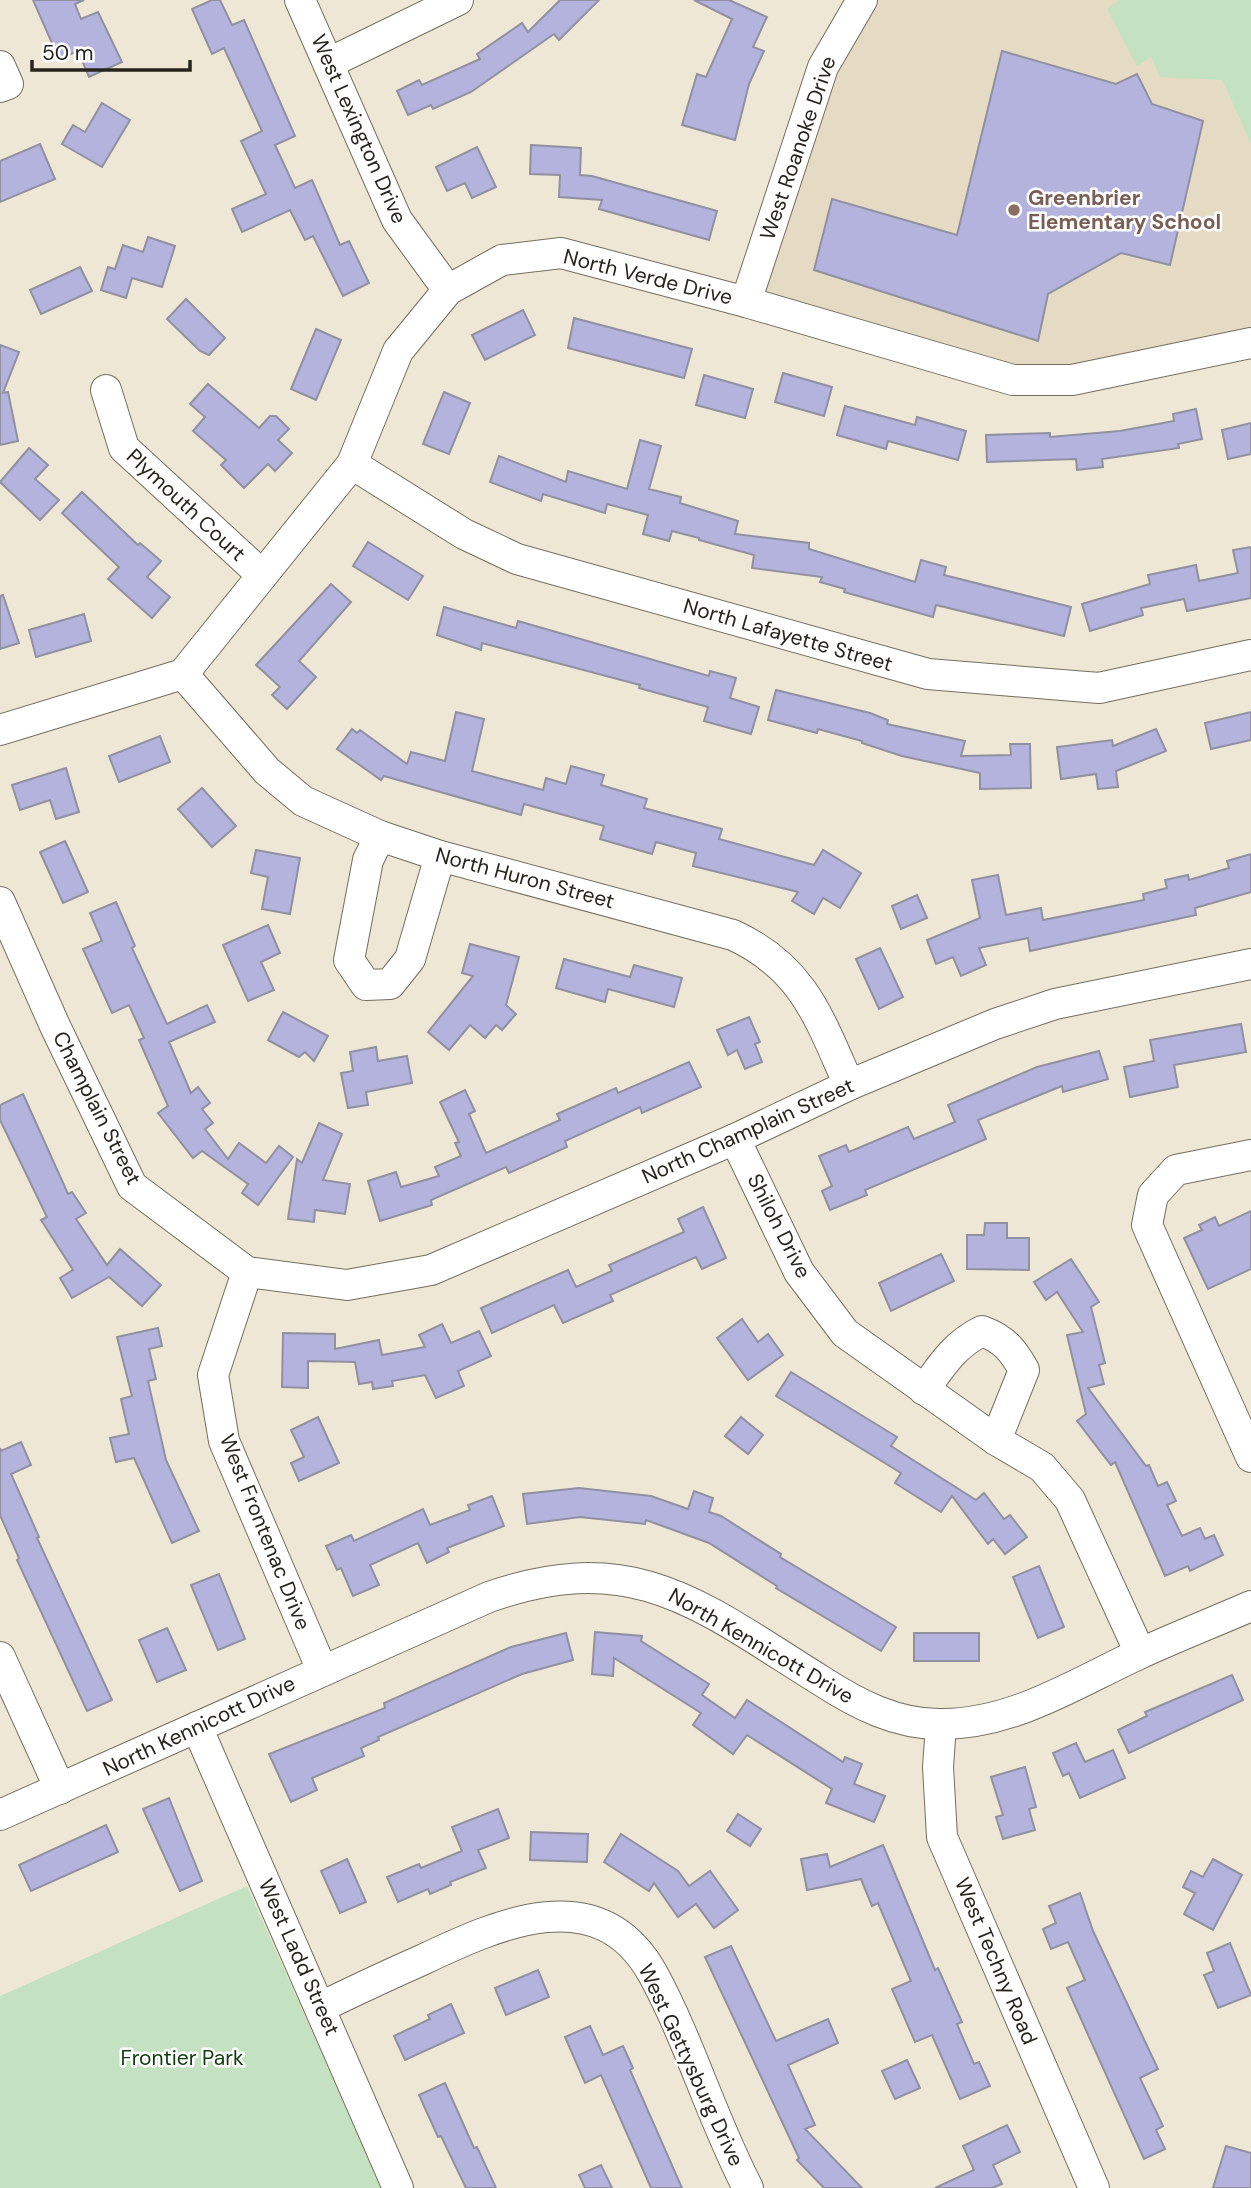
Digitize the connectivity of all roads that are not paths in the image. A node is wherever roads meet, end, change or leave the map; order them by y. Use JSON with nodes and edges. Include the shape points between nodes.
{"nodes":[{"id":1,"x":300,"y":0,"type":"edge"},
{"id":2,"x":458,"y":0,"type":"edge"},
{"id":3,"x":862,"y":0,"type":"edge"},
{"id":4,"x":329,"y":63,"type":"junction"},
{"id":5,"x":447,"y":290,"type":"junction"},
{"id":6,"x":746,"y":302,"type":"junction"},
{"id":7,"x":1251,"y":343,"type":"edge"},
{"id":8,"x":106,"y":390,"type":"dead end"},
{"id":9,"x":352,"y":464,"type":"junction"},
{"id":10,"x":261,"y":575,"type":"junction"},
{"id":11,"x":1251,"y":656,"type":"edge"},
{"id":12,"x":183,"y":674,"type":"junction"},
{"id":13,"x":0,"y":730,"type":"edge"},
{"id":14,"x":380,"y":836,"type":"junction"},
{"id":15,"x":440,"y":856,"type":"junction"},
{"id":16,"x":0,"y":902,"type":"edge"},
{"id":17,"x":1251,"y":964,"type":"edge"},
{"id":18,"x":849,"y":1085,"type":"junction"},
{"id":19,"x":735,"y":1139,"type":"junction"},
{"id":20,"x":1251,"y":1155,"type":"edge"},
{"id":21,"x":247,"y":1272,"type":"junction"},
{"id":22,"x":924,"y":1390,"type":"junction"},
{"id":23,"x":996,"y":1440,"type":"junction"},
{"id":24,"x":1251,"y":1457,"type":"edge"},
{"id":25,"x":1251,"y":1606,"type":"edge"},
{"id":26,"x":1140,"y":1653,"type":"junction"},
{"id":27,"x":0,"y":1657,"type":"edge"},
{"id":28,"x":322,"y":1670,"type":"junction"},
{"id":29,"x":941,"y":1725,"type":"junction"},
{"id":30,"x":197,"y":1727,"type":"junction"},
{"id":31,"x":60,"y":1789,"type":"junction"},
{"id":32,"x":0,"y":1815,"type":"edge"},
{"id":33,"x":321,"y":2007,"type":"junction"},
{"id":34,"x":398,"y":2188,"type":"edge"},
{"id":35,"x":748,"y":2188,"type":"edge"},
{"id":36,"x":1094,"y":2188,"type":"edge"}],
"edges":[{"from":1,"to":4,"type":"street","name":"West Lexington Drive"},
{"from":2,"to":4,"type":"street"},
{"from":3,"to":6,"type":"street","name":"West Roanoke Drive","via":[[822,67]]},
{"from":4,"to":5,"type":"street","name":"West Lexington Drive","via":[[397,220]]},
{"from":5,"to":6,"type":"street","name":"North Verde Drive","via":[[502,260],[561,253]]},
{"from":5,"to":9,"type":"street","name":"North Verde Drive","via":[[398,351]]},
{"from":6,"to":7,"type":"street","name":"North Verde Drive","via":[[1013,380],[1072,380]]},
{"from":8,"to":10,"type":"street","name":"Plymouth Court","via":[[124,448]]},
{"from":9,"to":10,"type":"street","name":"North Verde Drive"},
{"from":9,"to":11,"type":"street","name":"North Lafayette Street","via":[[464,534],[517,559],[928,674],[1099,688]]},
{"from":10,"to":12,"type":"street","name":"North Verde Drive"},
{"from":12,"to":13,"type":"street"},
{"from":12,"to":14,"type":"street","name":"North Huron Street","via":[[267,771],[303,801]]},
{"from":14,"to":15,"type":"street","name":"North Huron Street"},
{"from":14,"to":15,"type":"street","via":[[368,860],[349,960],[366,985],[390,984],[410,959]]},
{"from":15,"to":18,"type":"street","name":"North Huron Street","via":[[754,944],[802,986]]},
{"from":16,"to":21,"type":"street","name":"Champlain Street","via":[[132,1186]]},
{"from":17,"to":18,"type":"street","name":"North Champlain Street","via":[[1055,1004],[956,1039]]},
{"from":18,"to":19,"type":"street","name":"North Champlain Street"},
{"from":19,"to":21,"type":"street","name":"North Champlain Street","via":[[431,1270],[347,1285]]},
{"from":19,"to":22,"type":"street","name":"Shiloh Drive","via":[[799,1272],[829,1313],[845,1333]]},
{"from":20,"to":24,"type":"street","via":[[1176,1170],[1153,1195],[1147,1225]]},
{"from":21,"to":28,"type":"street","name":"West Frontenac Drive","via":[[213,1375],[224,1441]]},
{"from":22,"to":23,"type":"street","name":"Shiloh Drive"},
{"from":22,"to":23,"type":"street","via":[[953,1348],[982,1331],[1000,1338],[1024,1370]]},
{"from":23,"to":26,"type":"street","name":"Shiloh Drive","via":[[1042,1468],[1070,1500]]},
{"from":25,"to":26,"type":"street","name":"North Kennicott Drive"},
{"from":26,"to":29,"type":"street","name":"North Kennicott Drive","via":[[1035,1704],[990,1719]]},
{"from":27,"to":31,"type":"street"},
{"from":28,"to":29,"type":"street","name":"North Kennicott Drive","via":[[521,1586],[573,1577],[610,1577],[677,1595],[874,1711]]},
{"from":28,"to":30,"type":"street","name":"North Kennicott Drive"},
{"from":29,"to":36,"type":"street","name":"West Techny Road","via":[[942,1837]]},
{"from":30,"to":31,"type":"street","name":"North Kennicott Drive"},
{"from":30,"to":33,"type":"street","name":"West Ladd Street"},
{"from":31,"to":32,"type":"street","name":"North Kennicott Drive"},
{"from":33,"to":34,"type":"street","name":"West Ladd Street"},
{"from":33,"to":35,"type":"street","name":"West Gettysburg Drive","via":[[506,1923],[555,1915],[606,1928],[628,1941],[652,1973]]}]}
